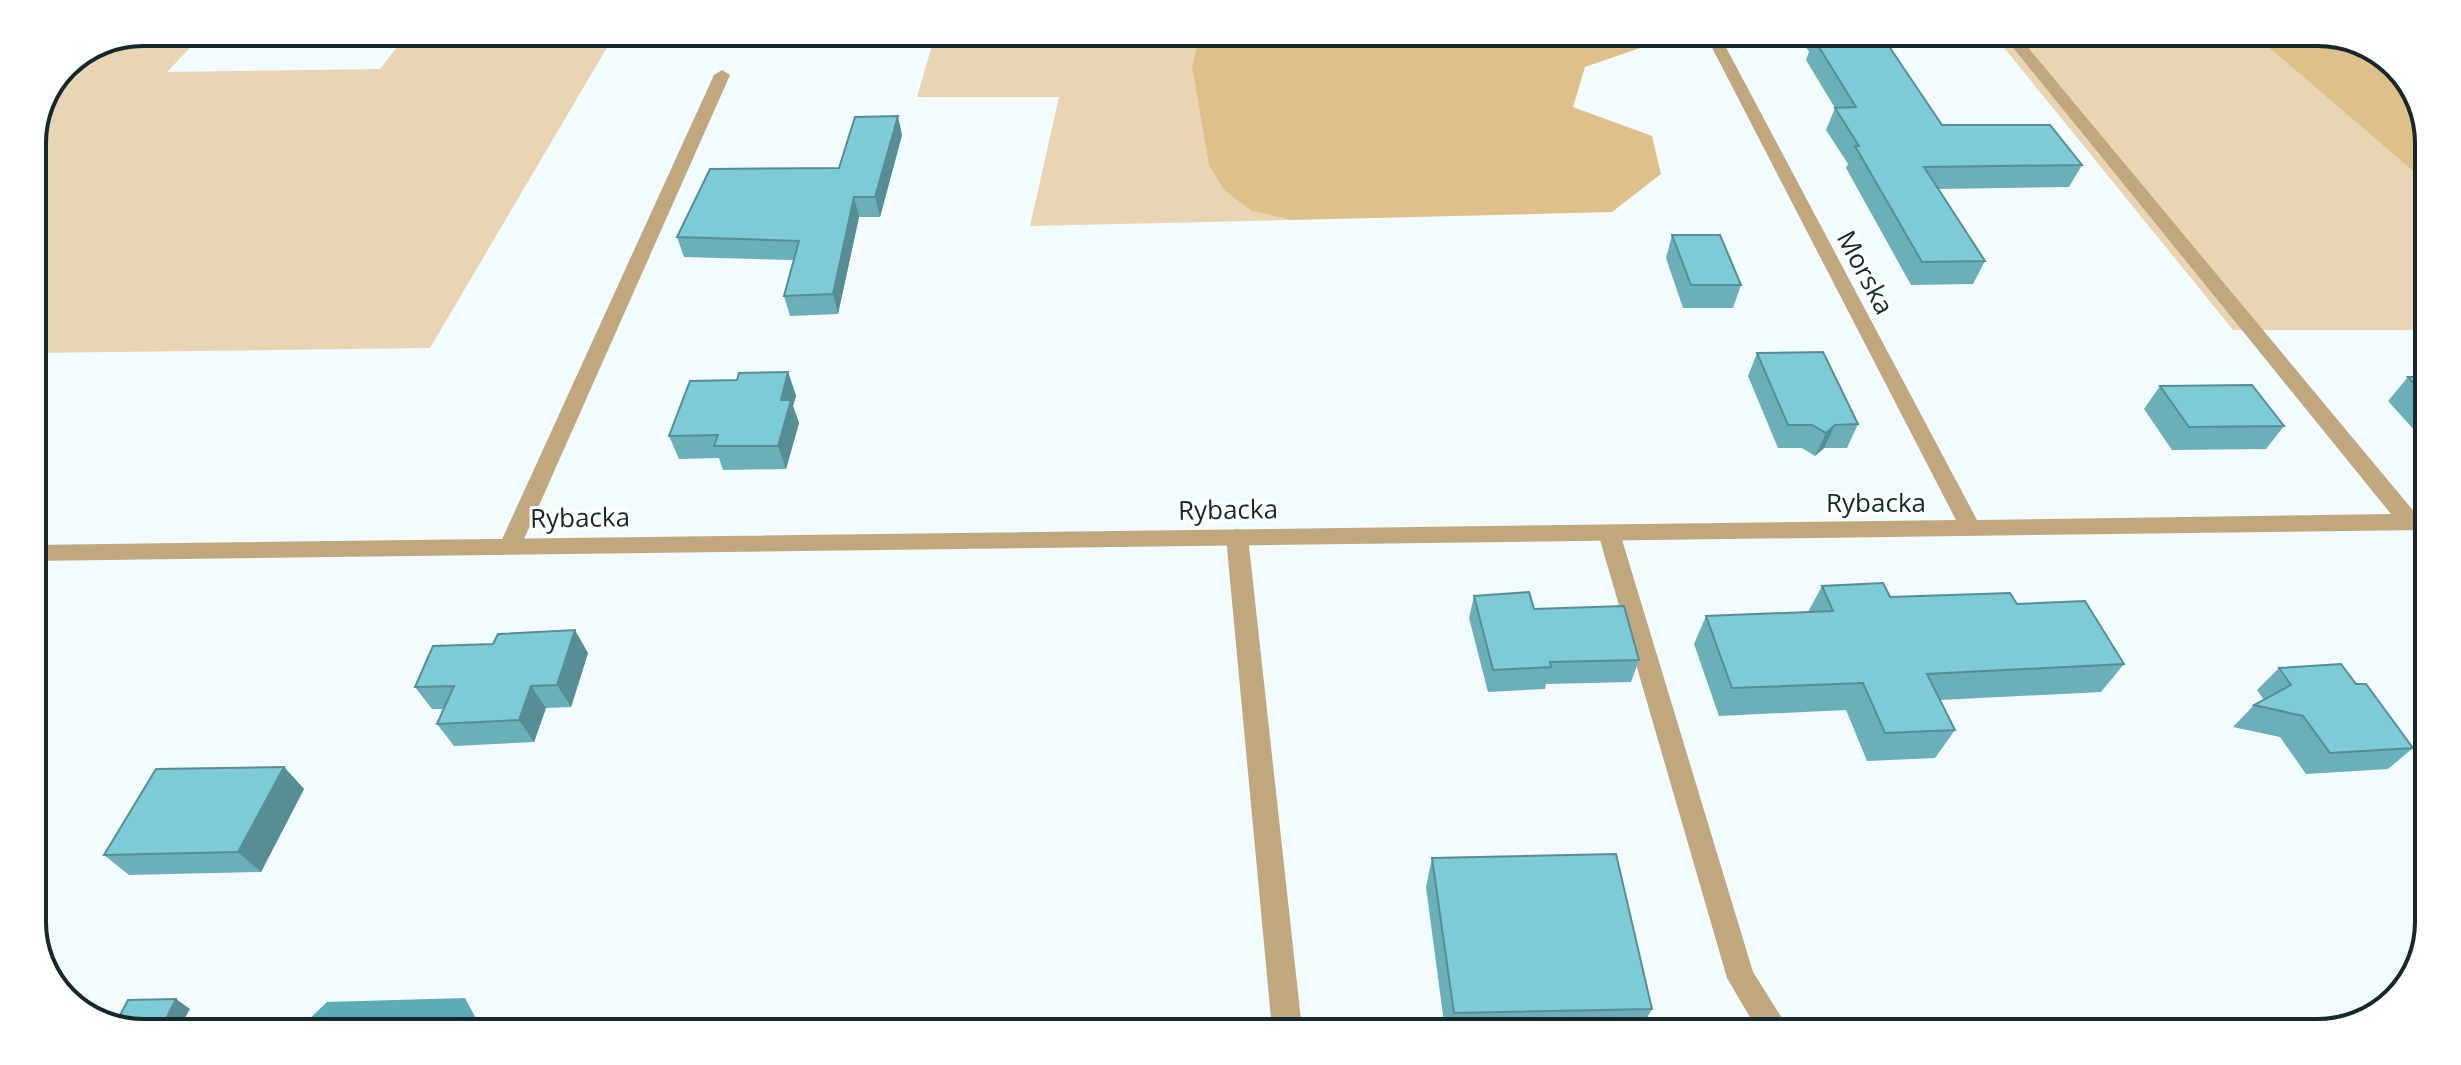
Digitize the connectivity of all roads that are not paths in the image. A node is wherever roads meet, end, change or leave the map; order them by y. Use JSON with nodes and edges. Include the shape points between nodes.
{"nodes":[{"id":1,"x":1718,"y":46,"type":"edge"},
{"id":2,"x":2019,"y":46,"type":"edge"},
{"id":3,"x":722,"y":75,"type":"dead end"},
{"id":4,"x":2415,"y":520,"type":"edge"},
{"id":5,"x":2415,"y":522,"type":"edge"},
{"id":6,"x":1972,"y":530,"type":"junction"},
{"id":7,"x":1609,"y":533,"type":"junction"},
{"id":8,"x":1237,"y":537,"type":"junction"},
{"id":9,"x":510,"y":546,"type":"junction"},
{"id":10,"x":46,"y":553,"type":"edge"},
{"id":11,"x":1286,"y":1019,"type":"edge"},
{"id":12,"x":1767,"y":1019,"type":"edge"}],
"edges":[{"from":1,"to":6,"type":"street","name":"Morska"},
{"from":2,"to":4,"type":"street"},
{"from":3,"to":9,"type":"street"},
{"from":5,"to":6,"type":"street","name":"Rybacka"},
{"from":6,"to":7,"type":"street","name":"Rybacka"},
{"from":7,"to":8,"type":"street","name":"Rybacka"},
{"from":7,"to":12,"type":"street","via":[[1741,978]]},
{"from":8,"to":9,"type":"street","name":"Rybacka"},
{"from":8,"to":11,"type":"street"},
{"from":9,"to":10,"type":"street","name":"Rybacka"}]}
